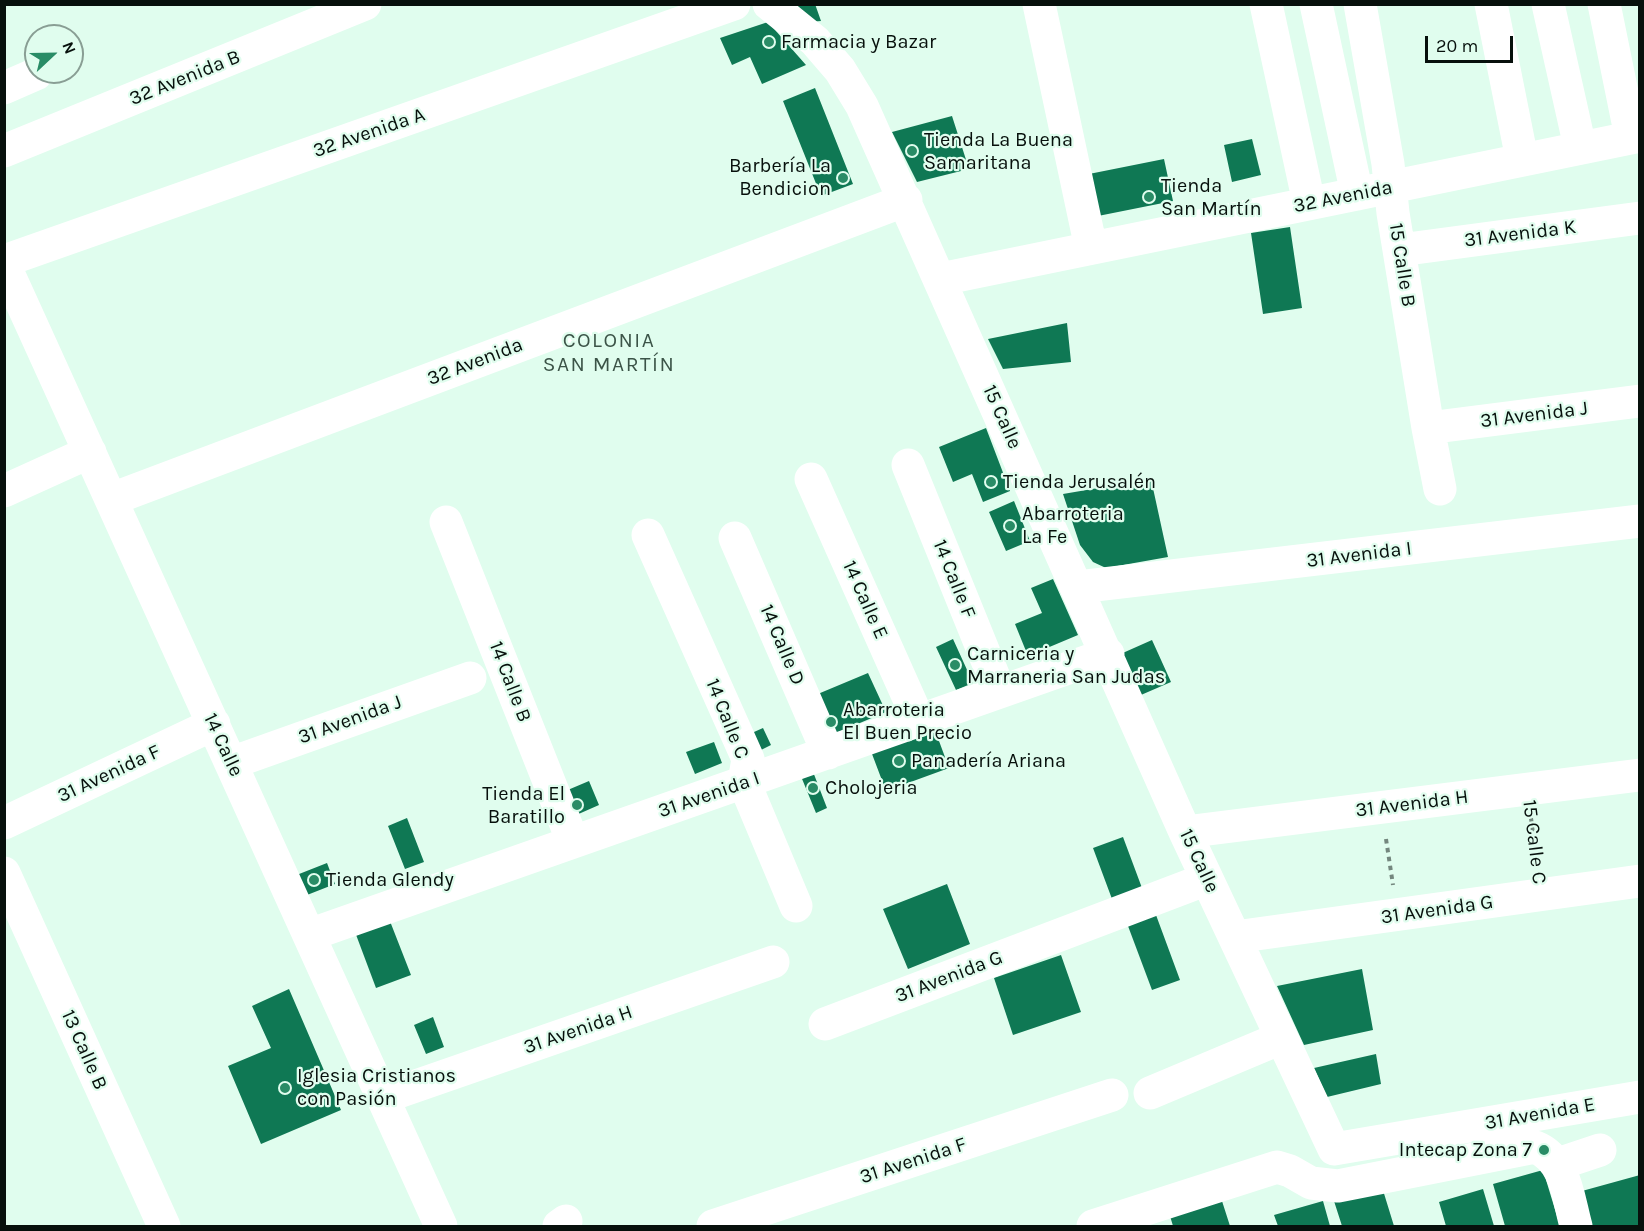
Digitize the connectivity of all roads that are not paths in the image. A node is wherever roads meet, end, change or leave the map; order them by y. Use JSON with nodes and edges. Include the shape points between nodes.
{"nodes":[{"id":1,"x":365,"y":4,"type":"edge"},
{"id":2,"x":734,"y":4,"type":"edge"},
{"id":3,"x":768,"y":4,"type":"edge"},
{"id":4,"x":1039,"y":4,"type":"edge"},
{"id":5,"x":1266,"y":4,"type":"edge"},
{"id":6,"x":1316,"y":4,"type":"edge"},
{"id":7,"x":1360,"y":4,"type":"edge"},
{"id":8,"x":1491,"y":4,"type":"edge"},
{"id":9,"x":1548,"y":4,"type":"edge"},
{"id":10,"x":1604,"y":4,"type":"edge"},
{"id":11,"x":24,"y":79,"type":"edge"},
{"id":12,"x":4,"y":88,"type":"edge"},
{"id":13,"x":1635,"y":137,"type":"edge"},
{"id":14,"x":1580,"y":147,"type":"junction"},
{"id":15,"x":4,"y":151,"type":"edge"},
{"id":16,"x":1522,"y":159,"type":"junction"},
{"id":17,"x":1390,"y":188,"type":"junction"},
{"id":18,"x":1357,"y":194,"type":"junction"},
{"id":19,"x":906,"y":200,"type":"junction"},
{"id":20,"x":1309,"y":204,"type":"junction"},
{"id":21,"x":1640,"y":218,"type":"edge"},
{"id":22,"x":1091,"y":248,"type":"junction"},
{"id":23,"x":1400,"y":249,"type":"junction"},
{"id":24,"x":4,"y":262,"type":"edge"},
{"id":25,"x":941,"y":279,"type":"junction"},
{"id":26,"x":1640,"y":402,"type":"edge"},
{"id":27,"x":1428,"y":428,"type":"junction"},
{"id":28,"x":90,"y":452,"type":"junction"},
{"id":29,"x":908,"y":465,"type":"dead end"},
{"id":30,"x":811,"y":478,"type":"dead end"},
{"id":31,"x":1440,"y":489,"type":"dead end"},
{"id":32,"x":4,"y":491,"type":"edge"},
{"id":33,"x":112,"y":499,"type":"junction"},
{"id":34,"x":1640,"y":521,"type":"edge"},
{"id":35,"x":447,"y":522,"type":"dead end"},
{"id":36,"x":648,"y":535,"type":"dead end"},
{"id":37,"x":735,"y":538,"type":"dead end"},
{"id":38,"x":1078,"y":587,"type":"junction"},
{"id":39,"x":1108,"y":654,"type":"junction"},
{"id":40,"x":470,"y":678,"type":"dead end"},
{"id":41,"x":1000,"y":692,"type":"junction"},
{"id":42,"x":920,"y":721,"type":"junction"},
{"id":43,"x":214,"y":724,"type":"junction"},
{"id":44,"x":828,"y":753,"type":"junction"},
{"id":45,"x":231,"y":763,"type":"junction"},
{"id":46,"x":1640,"y":775,"type":"edge"},
{"id":47,"x":744,"y":782,"type":"junction"},
{"id":48,"x":4,"y":823,"type":"edge"},
{"id":49,"x":1185,"y":832,"type":"junction"},
{"id":50,"x":573,"y":842,"type":"junction"},
{"id":51,"x":4,"y":873,"type":"edge"},
{"id":52,"x":1207,"y":879,"type":"junction"},
{"id":53,"x":1640,"y":881,"type":"edge"},
{"id":54,"x":796,"y":906,"type":"dead end"},
{"id":55,"x":309,"y":935,"type":"junction"},
{"id":56,"x":1235,"y":938,"type":"junction"},
{"id":57,"x":773,"y":962,"type":"dead end"},
{"id":58,"x":825,"y":1024,"type":"dead end"},
{"id":59,"x":1281,"y":1038,"type":"junction"},
{"id":60,"x":1150,"y":1092,"type":"dead end"},
{"id":61,"x":1112,"y":1095,"type":"dead end"},
{"id":62,"x":384,"y":1097,"type":"junction"},
{"id":63,"x":1640,"y":1097,"type":"edge"},
{"id":64,"x":1334,"y":1149,"type":"joint"},
{"id":65,"x":1600,"y":1150,"type":"dead end"},
{"id":66,"x":1558,"y":1164,"type":"junction"},
{"id":67,"x":165,"y":1227,"type":"edge"},
{"id":68,"x":441,"y":1227,"type":"edge"},
{"id":69,"x":713,"y":1227,"type":"edge"},
{"id":70,"x":1092,"y":1227,"type":"edge"},
{"id":71,"x":1576,"y":1227,"type":"edge"}],
"edges":[{"from":1,"to":15,"type":"street","name":"32 Avenida B"},
{"from":2,"to":24,"type":"street","name":"32 Avenida A"},
{"from":3,"to":19,"type":"street","name":"15 Calle","via":[[815,41],[840,69]]},
{"from":4,"to":22,"type":"street"},
{"from":5,"to":20,"type":"street"},
{"from":6,"to":18,"type":"street"},
{"from":7,"to":17,"type":"street","name":"15 Calle B"},
{"from":8,"to":16,"type":"street"},
{"from":9,"to":14,"type":"street"},
{"from":10,"to":13,"type":"street"},
{"from":11,"to":12,"type":"street"},
{"from":13,"to":14,"type":"street","name":"32 Avenida"},
{"from":14,"to":16,"type":"street","name":"32 Avenida"},
{"from":16,"to":17,"type":"street","name":"32 Avenida"},
{"from":17,"to":18,"type":"street","name":"32 Avenida"},
{"from":17,"to":23,"type":"street","name":"15 Calle B"},
{"from":18,"to":20,"type":"street","name":"32 Avenida"},
{"from":19,"to":25,"type":"street","name":"15 Calle"},
{"from":19,"to":33,"type":"street","name":"32 Avenida"},
{"from":20,"to":22,"type":"street","name":"32 Avenida"},
{"from":21,"to":23,"type":"street","name":"31 Avenida K"},
{"from":22,"to":25,"type":"street","name":"32 Avenida"},
{"from":23,"to":27,"type":"street","name":"15 Calle B"},
{"from":24,"to":28,"type":"street","name":"14 Calle"},
{"from":25,"to":38,"type":"street","name":"15 Calle"},
{"from":26,"to":27,"type":"street","name":"31 Avenida J"},
{"from":27,"to":31,"type":"street","name":"15 Calle B"},
{"from":28,"to":32,"type":"street"},
{"from":28,"to":33,"type":"street","name":"14 Calle"},
{"from":29,"to":41,"type":"street","name":"14 Calle F"},
{"from":30,"to":42,"type":"street","name":"14 Calle E"},
{"from":33,"to":43,"type":"street","name":"14 Calle"},
{"from":34,"to":38,"type":"street","name":"31 Avenida I"},
{"from":35,"to":50,"type":"street","name":"14 Calle B"},
{"from":36,"to":47,"type":"street","name":"14 Calle C","via":[[748,759]]},
{"from":37,"to":44,"type":"street","name":"14 Calle D"},
{"from":38,"to":39,"type":"street","name":"15 Calle"},
{"from":39,"to":41,"type":"street","name":"31 Avenida I"},
{"from":39,"to":49,"type":"street","name":"15 Calle"},
{"from":40,"to":45,"type":"street","name":"31 Avenida J"},
{"from":41,"to":42,"type":"street","name":"31 Avenida I"},
{"from":42,"to":44,"type":"street","name":"31 Avenida I"},
{"from":43,"to":45,"type":"street","name":"14 Calle"},
{"from":43,"to":48,"type":"street","name":"31 Avenida F"},
{"from":44,"to":47,"type":"street","name":"31 Avenida I"},
{"from":45,"to":55,"type":"street","name":"14 Calle"},
{"from":46,"to":49,"type":"street","name":"31 Avenida H"},
{"from":47,"to":50,"type":"street","name":"31 Avenida I"},
{"from":47,"to":54,"type":"street","name":"14 Calle C"},
{"from":49,"to":52,"type":"street","name":"15 Calle"},
{"from":50,"to":55,"type":"street","name":"31 Avenida I"},
{"from":51,"to":67,"type":"street","name":"13 Calle B"},
{"from":52,"to":56,"type":"street","name":"15 Calle"},
{"from":52,"to":58,"type":"street","name":"31 Avenida G"},
{"from":53,"to":56,"type":"street","name":"31 Avenida G"},
{"from":55,"to":62,"type":"street","name":"14 Calle"},
{"from":56,"to":59,"type":"street","name":"15 Calle"},
{"from":57,"to":62,"type":"street","name":"31 Avenida H"},
{"from":59,"to":60,"type":"street"},
{"from":59,"to":64,"type":"street","name":"15 Calle"},
{"from":61,"to":69,"type":"street","name":"31 Avenida F"},
{"from":62,"to":68,"type":"street","name":"14 Calle"},
{"from":63,"to":64,"type":"street","name":"31 Avenida E"},
{"from":65,"to":66,"type":"street"},
{"from":66,"to":70,"type":"street","via":[[1536,1147],[1338,1186],[1311,1183],[1277,1167]]},
{"from":66,"to":71,"type":"street"}]}
